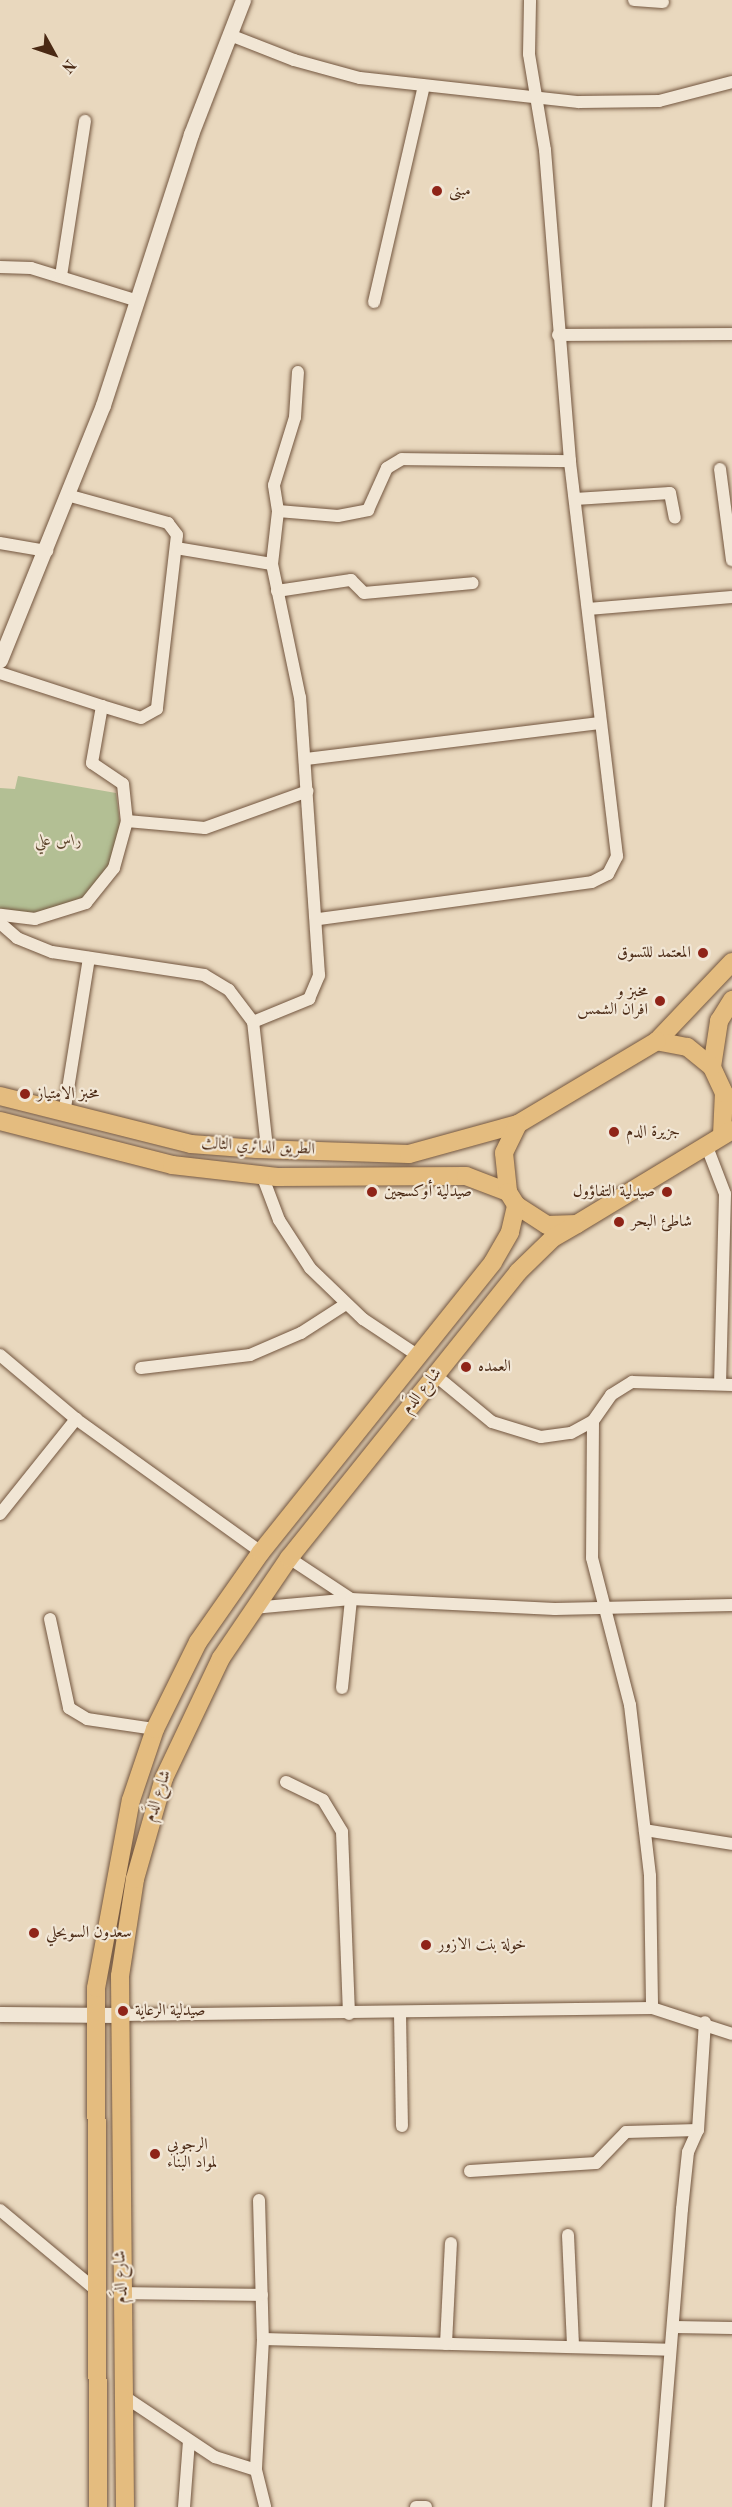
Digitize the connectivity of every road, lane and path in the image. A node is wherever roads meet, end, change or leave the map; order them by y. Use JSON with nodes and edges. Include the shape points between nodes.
{"nodes":[{"id":1,"x":243,"y":0,"type":"edge"},
{"id":2,"x":530,"y":0,"type":"edge"},
{"id":3,"x":634,"y":0,"type":"edge"},
{"id":4,"x":663,"y":2,"type":"dead end"},
{"id":5,"x":230,"y":34,"type":"junction"},
{"id":6,"x":732,"y":82,"type":"edge"},
{"id":7,"x":424,"y":86,"type":"junction"},
{"id":8,"x":535,"y":97,"type":"junction"},
{"id":9,"x":85,"y":121,"type":"dead end"},
{"id":10,"x":0,"y":267,"type":"edge"},
{"id":11,"x":61,"y":276,"type":"junction"},
{"id":12,"x":138,"y":301,"type":"junction"},
{"id":13,"x":374,"y":302,"type":"dead end"},
{"id":14,"x":732,"y":334,"type":"edge"},
{"id":15,"x":558,"y":335,"type":"junction"},
{"id":16,"x":298,"y":372,"type":"dead end"},
{"id":17,"x":570,"y":461,"type":"junction"},
{"id":18,"x":720,"y":469,"type":"dead end"},
{"id":19,"x":67,"y":495,"type":"junction"},
{"id":20,"x":575,"y":499,"type":"junction"},
{"id":21,"x":278,"y":511,"type":"junction"},
{"id":22,"x":675,"y":518,"type":"dead end"},
{"id":23,"x":0,"y":543,"type":"edge"},
{"id":24,"x":176,"y":548,"type":"junction"},
{"id":25,"x":47,"y":551,"type":"junction"},
{"id":26,"x":732,"y":560,"type":"edge"},
{"id":27,"x":272,"y":564,"type":"junction"},
{"id":28,"x":473,"y":583,"type":"dead end"},
{"id":29,"x":277,"y":591,"type":"junction"},
{"id":30,"x":732,"y":597,"type":"edge"},
{"id":31,"x":588,"y":609,"type":"junction"},
{"id":32,"x":0,"y":660,"type":"edge"},
{"id":33,"x":0,"y":674,"type":"edge"},
{"id":34,"x":102,"y":706,"type":"junction"},
{"id":35,"x":600,"y":723,"type":"junction"},
{"id":36,"x":306,"y":759,"type":"junction"},
{"id":37,"x":308,"y":791,"type":"junction"},
{"id":38,"x":127,"y":821,"type":"junction"},
{"id":39,"x":0,"y":915,"type":"edge"},
{"id":40,"x":319,"y":919,"type":"junction"},
{"id":41,"x":0,"y":923,"type":"edge"},
{"id":42,"x":89,"y":958,"type":"junction"},
{"id":43,"x":732,"y":962,"type":"edge"},
{"id":44,"x":732,"y":1000,"type":"edge"},
{"id":45,"x":253,"y":1022,"type":"junction"},
{"id":46,"x":657,"y":1041,"type":"junction"},
{"id":47,"x":721,"y":1076,"type":"edge"},
{"id":48,"x":0,"y":1096,"type":"edge"},
{"id":49,"x":64,"y":1114,"type":"junction"},
{"id":50,"x":0,"y":1121,"type":"edge"},
{"id":51,"x":518,"y":1124,"type":"junction"},
{"id":52,"x":727,"y":1132,"type":"edge"},
{"id":53,"x":267,"y":1148,"type":"junction"},
{"id":54,"x":707,"y":1148,"type":"junction"},
{"id":55,"x":262,"y":1175,"type":"junction"},
{"id":56,"x":512,"y":1199,"type":"junction"},
{"id":57,"x":578,"y":1224,"type":"junction"},
{"id":58,"x":346,"y":1304,"type":"junction"},
{"id":59,"x":0,"y":1355,"type":"edge"},
{"id":60,"x":417,"y":1355,"type":"junction"},
{"id":61,"x":141,"y":1368,"type":"dead end"},
{"id":62,"x":435,"y":1375,"type":"junction"},
{"id":63,"x":726,"y":1385,"type":"edge"},
{"id":64,"x":76,"y":1419,"type":"junction"},
{"id":65,"x":592,"y":1421,"type":"junction"},
{"id":66,"x":0,"y":1514,"type":"edge"},
{"id":67,"x":261,"y":1552,"type":"junction"},
{"id":68,"x":289,"y":1558,"type":"junction"},
{"id":69,"x":351,"y":1599,"type":"junction"},
{"id":70,"x":732,"y":1605,"type":"edge"},
{"id":71,"x":253,"y":1608,"type":"junction"},
{"id":72,"x":603,"y":1610,"type":"junction"},
{"id":73,"x":50,"y":1619,"type":"dead end"},
{"id":74,"x":342,"y":1688,"type":"dead end"},
{"id":75,"x":155,"y":1729,"type":"junction"},
{"id":76,"x":286,"y":1782,"type":"dead end"},
{"id":77,"x":645,"y":1830,"type":"junction"},
{"id":78,"x":732,"y":1844,"type":"edge"},
{"id":79,"x":652,"y":2008,"type":"junction"},
{"id":80,"x":400,"y":2013,"type":"junction"},
{"id":81,"x":0,"y":2014,"type":"edge"},
{"id":82,"x":349,"y":2014,"type":"junction"},
{"id":83,"x":118,"y":2015,"type":"junction"},
{"id":84,"x":95,"y":2016,"type":"junction"},
{"id":85,"x":705,"y":2022,"type":"junction"},
{"id":86,"x":732,"y":2034,"type":"edge"},
{"id":87,"x":402,"y":2127,"type":"dead end"},
{"id":88,"x":698,"y":2130,"type":"junction"},
{"id":89,"x":470,"y":2172,"type":"dead end"},
{"id":90,"x":260,"y":2200,"type":"dead end"},
{"id":91,"x":0,"y":2210,"type":"edge"},
{"id":92,"x":567,"y":2235,"type":"dead end"},
{"id":93,"x":451,"y":2243,"type":"dead end"},
{"id":94,"x":96,"y":2290,"type":"junction"},
{"id":95,"x":121,"y":2293,"type":"junction"},
{"id":96,"x":262,"y":2295,"type":"junction"},
{"id":97,"x":674,"y":2328,"type":"junction"},
{"id":98,"x":732,"y":2328,"type":"edge"},
{"id":99,"x":263,"y":2340,"type":"junction"},
{"id":100,"x":446,"y":2344,"type":"junction"},
{"id":101,"x":573,"y":2347,"type":"junction"},
{"id":102,"x":670,"y":2350,"type":"junction"},
{"id":103,"x":122,"y":2395,"type":"junction"},
{"id":104,"x":189,"y":2442,"type":"junction"},
{"id":105,"x":256,"y":2470,"type":"junction"},
{"id":106,"x":98,"y":2507,"type":"edge"},
{"id":107,"x":125,"y":2507,"type":"edge"},
{"id":108,"x":184,"y":2507,"type":"edge"},
{"id":109,"x":265,"y":2507,"type":"edge"},
{"id":110,"x":416,"y":2507,"type":"edge"},
{"id":111,"x":426,"y":2507,"type":"edge"},
{"id":112,"x":658,"y":2507,"type":"edge"}],
"edges":[{"from":1,"to":5,"type":"street"},
{"from":2,"to":8,"type":"street"},
{"from":3,"to":4,"type":"street"},
{"from":5,"to":7,"type":"street","via":[[326,71]]},
{"from":5,"to":12,"type":"street","via":[[191,134]]},
{"from":6,"to":8,"type":"street","via":[[659,101]]},
{"from":7,"to":8,"type":"street"},
{"from":7,"to":13,"type":"street"},
{"from":8,"to":15,"type":"street","via":[[545,150]]},
{"from":9,"to":11,"type":"street"},
{"from":10,"to":11,"type":"street"},
{"from":11,"to":12,"type":"street"},
{"from":12,"to":19,"type":"street"},
{"from":14,"to":15,"type":"street"},
{"from":15,"to":17,"type":"street"},
{"from":16,"to":21,"type":"street","via":[[295,417],[274,485]]},
{"from":17,"to":20,"type":"street"},
{"from":17,"to":21,"type":"street","via":[[402,459],[387,468],[368,510],[338,516]]},
{"from":18,"to":26,"type":"street"},
{"from":19,"to":24,"type":"street","via":[[168,523],[175,530]]},
{"from":19,"to":25,"type":"street"},
{"from":20,"to":22,"type":"street","via":[[670,493]]},
{"from":20,"to":31,"type":"street"},
{"from":21,"to":27,"type":"street"},
{"from":23,"to":25,"type":"street"},
{"from":24,"to":27,"type":"street"},
{"from":24,"to":34,"type":"street","via":[[157,709],[141,718]]},
{"from":25,"to":32,"type":"street"},
{"from":27,"to":29,"type":"street"},
{"from":28,"to":29,"type":"street","via":[[364,593],[351,580]]},
{"from":29,"to":36,"type":"street","via":[[293,649]]},
{"from":30,"to":31,"type":"street"},
{"from":31,"to":35,"type":"street"},
{"from":33,"to":34,"type":"street"},
{"from":34,"to":38,"type":"street","via":[[92,763],[123,784]]},
{"from":35,"to":36,"type":"street"},
{"from":35,"to":40,"type":"street","via":[[617,856],[601,879]]},
{"from":36,"to":37,"type":"street"},
{"from":37,"to":38,"type":"street","via":[[205,828]]},
{"from":37,"to":40,"type":"street"},
{"from":38,"to":39,"type":"street","via":[[114,868],[86,903],[35,919]]},
{"from":40,"to":45,"type":"street","via":[[314,993]]},
{"from":41,"to":42,"type":"street","via":[[32,946]]},
{"from":42,"to":45,"type":"street","via":[[204,975],[229,990]]},
{"from":42,"to":49,"type":"street"},
{"from":43,"to":46,"type":"main road","name":"الطريق الدائري الثالث"},
{"from":44,"to":47,"type":"main road","via":[[719,1021]]},
{"from":45,"to":53,"type":"street"},
{"from":46,"to":47,"type":"main road","via":[[687,1047]]},
{"from":46,"to":51,"type":"main road","name":"الطريق الدائري الثالث"},
{"from":47,"to":52,"type":"main road"},
{"from":48,"to":49,"type":"main road","name":"الطريق الدائري الثالث"},
{"from":49,"to":53,"type":"main road","name":"الطريق الدائري الثالث","via":[[191,1144]]},
{"from":50,"to":55,"type":"main road","name":"الطريق الدائري الثالث","via":[[172,1165]]},
{"from":51,"to":53,"type":"main road","name":"الطريق الدائري الثالث","via":[[409,1154]]},
{"from":51,"to":56,"type":"main road","name":"شارع الدَم","via":[[504,1153]]},
{"from":52,"to":54,"type":"main road","name":"شارع الدَم"},
{"from":54,"to":57,"type":"main road","name":"شارع الدَم"},
{"from":54,"to":63,"type":"street","via":[[725,1194]]},
{"from":55,"to":56,"type":"main road","name":"الطريق الدائري الثالث","via":[[466,1176]]},
{"from":55,"to":58,"type":"street","via":[[292,1245]]},
{"from":56,"to":57,"type":"main road","name":"الطريق الدائري الثالث","via":[[547,1225]]},
{"from":56,"to":60,"type":"main road","name":"شارع الدَم","via":[[510,1232],[493,1262]]},
{"from":57,"to":62,"type":"main road","name":"شارع الدَم","via":[[536,1253]]},
{"from":58,"to":60,"type":"street"},
{"from":58,"to":61,"type":"street","via":[[301,1333],[250,1355]]},
{"from":59,"to":64,"type":"street"},
{"from":60,"to":67,"type":"main road","name":"شارع الدَم"},
{"from":62,"to":65,"type":"street","via":[[492,1422],[527,1436],[560,1436]]},
{"from":62,"to":68,"type":"main road","name":"شارع الدَم"},
{"from":63,"to":65,"type":"street","via":[[632,1382],[611,1395]]},
{"from":64,"to":66,"type":"street"},
{"from":64,"to":67,"type":"street"},
{"from":65,"to":72,"type":"street","via":[[592,1558]]},
{"from":67,"to":75,"type":"main road","name":"شارع الدَم","via":[[198,1642]]},
{"from":68,"to":69,"type":"street"},
{"from":68,"to":71,"type":"main road","name":"شارع الدَم"},
{"from":69,"to":71,"type":"street"},
{"from":69,"to":72,"type":"street"},
{"from":69,"to":74,"type":"street"},
{"from":70,"to":72,"type":"street"},
{"from":71,"to":83,"type":"main road","name":"شارع الدَم","via":[[193,1709],[146,1832]]},
{"from":72,"to":77,"type":"street","via":[[630,1705]]},
{"from":73,"to":75,"type":"street","via":[[69,1708],[87,1719]]},
{"from":75,"to":84,"type":"main road","name":"شارع الدَم","via":[[116,1863]]},
{"from":76,"to":82,"type":"street","via":[[323,1800],[342,1832]]},
{"from":77,"to":78,"type":"street"},
{"from":77,"to":79,"type":"street"},
{"from":79,"to":80,"type":"street"},
{"from":79,"to":85,"type":"street"},
{"from":80,"to":82,"type":"street"},
{"from":80,"to":87,"type":"street"},
{"from":81,"to":84,"type":"street"},
{"from":82,"to":83,"type":"street"},
{"from":83,"to":84,"type":"street"},
{"from":83,"to":95,"type":"main road","name":"شارع الدَم"},
{"from":84,"to":94,"type":"main road","name":"شارع الدَم"},
{"from":85,"to":86,"type":"street"},
{"from":85,"to":88,"type":"street"},
{"from":88,"to":89,"type":"street","via":[[626,2132],[596,2163]]},
{"from":88,"to":97,"type":"street","via":[[687,2159]]},
{"from":90,"to":96,"type":"street"},
{"from":91,"to":94,"type":"street"},
{"from":92,"to":101,"type":"street"},
{"from":93,"to":100,"type":"street"},
{"from":94,"to":106,"type":"main road","name":"شارع الدَم"},
{"from":95,"to":96,"type":"street"},
{"from":95,"to":103,"type":"main road","name":"شارع الدَم"},
{"from":96,"to":99,"type":"street"},
{"from":97,"to":98,"type":"street"},
{"from":97,"to":102,"type":"street"},
{"from":99,"to":100,"type":"street"},
{"from":99,"to":105,"type":"street"},
{"from":100,"to":101,"type":"street"},
{"from":101,"to":102,"type":"street"},
{"from":102,"to":112,"type":"street"},
{"from":103,"to":104,"type":"street"},
{"from":103,"to":107,"type":"main road","name":"شارع الدَم"},
{"from":104,"to":105,"type":"street","via":[[225,2461]]},
{"from":104,"to":108,"type":"street"},
{"from":105,"to":109,"type":"street"},
{"from":110,"to":111,"type":"street"}]}
